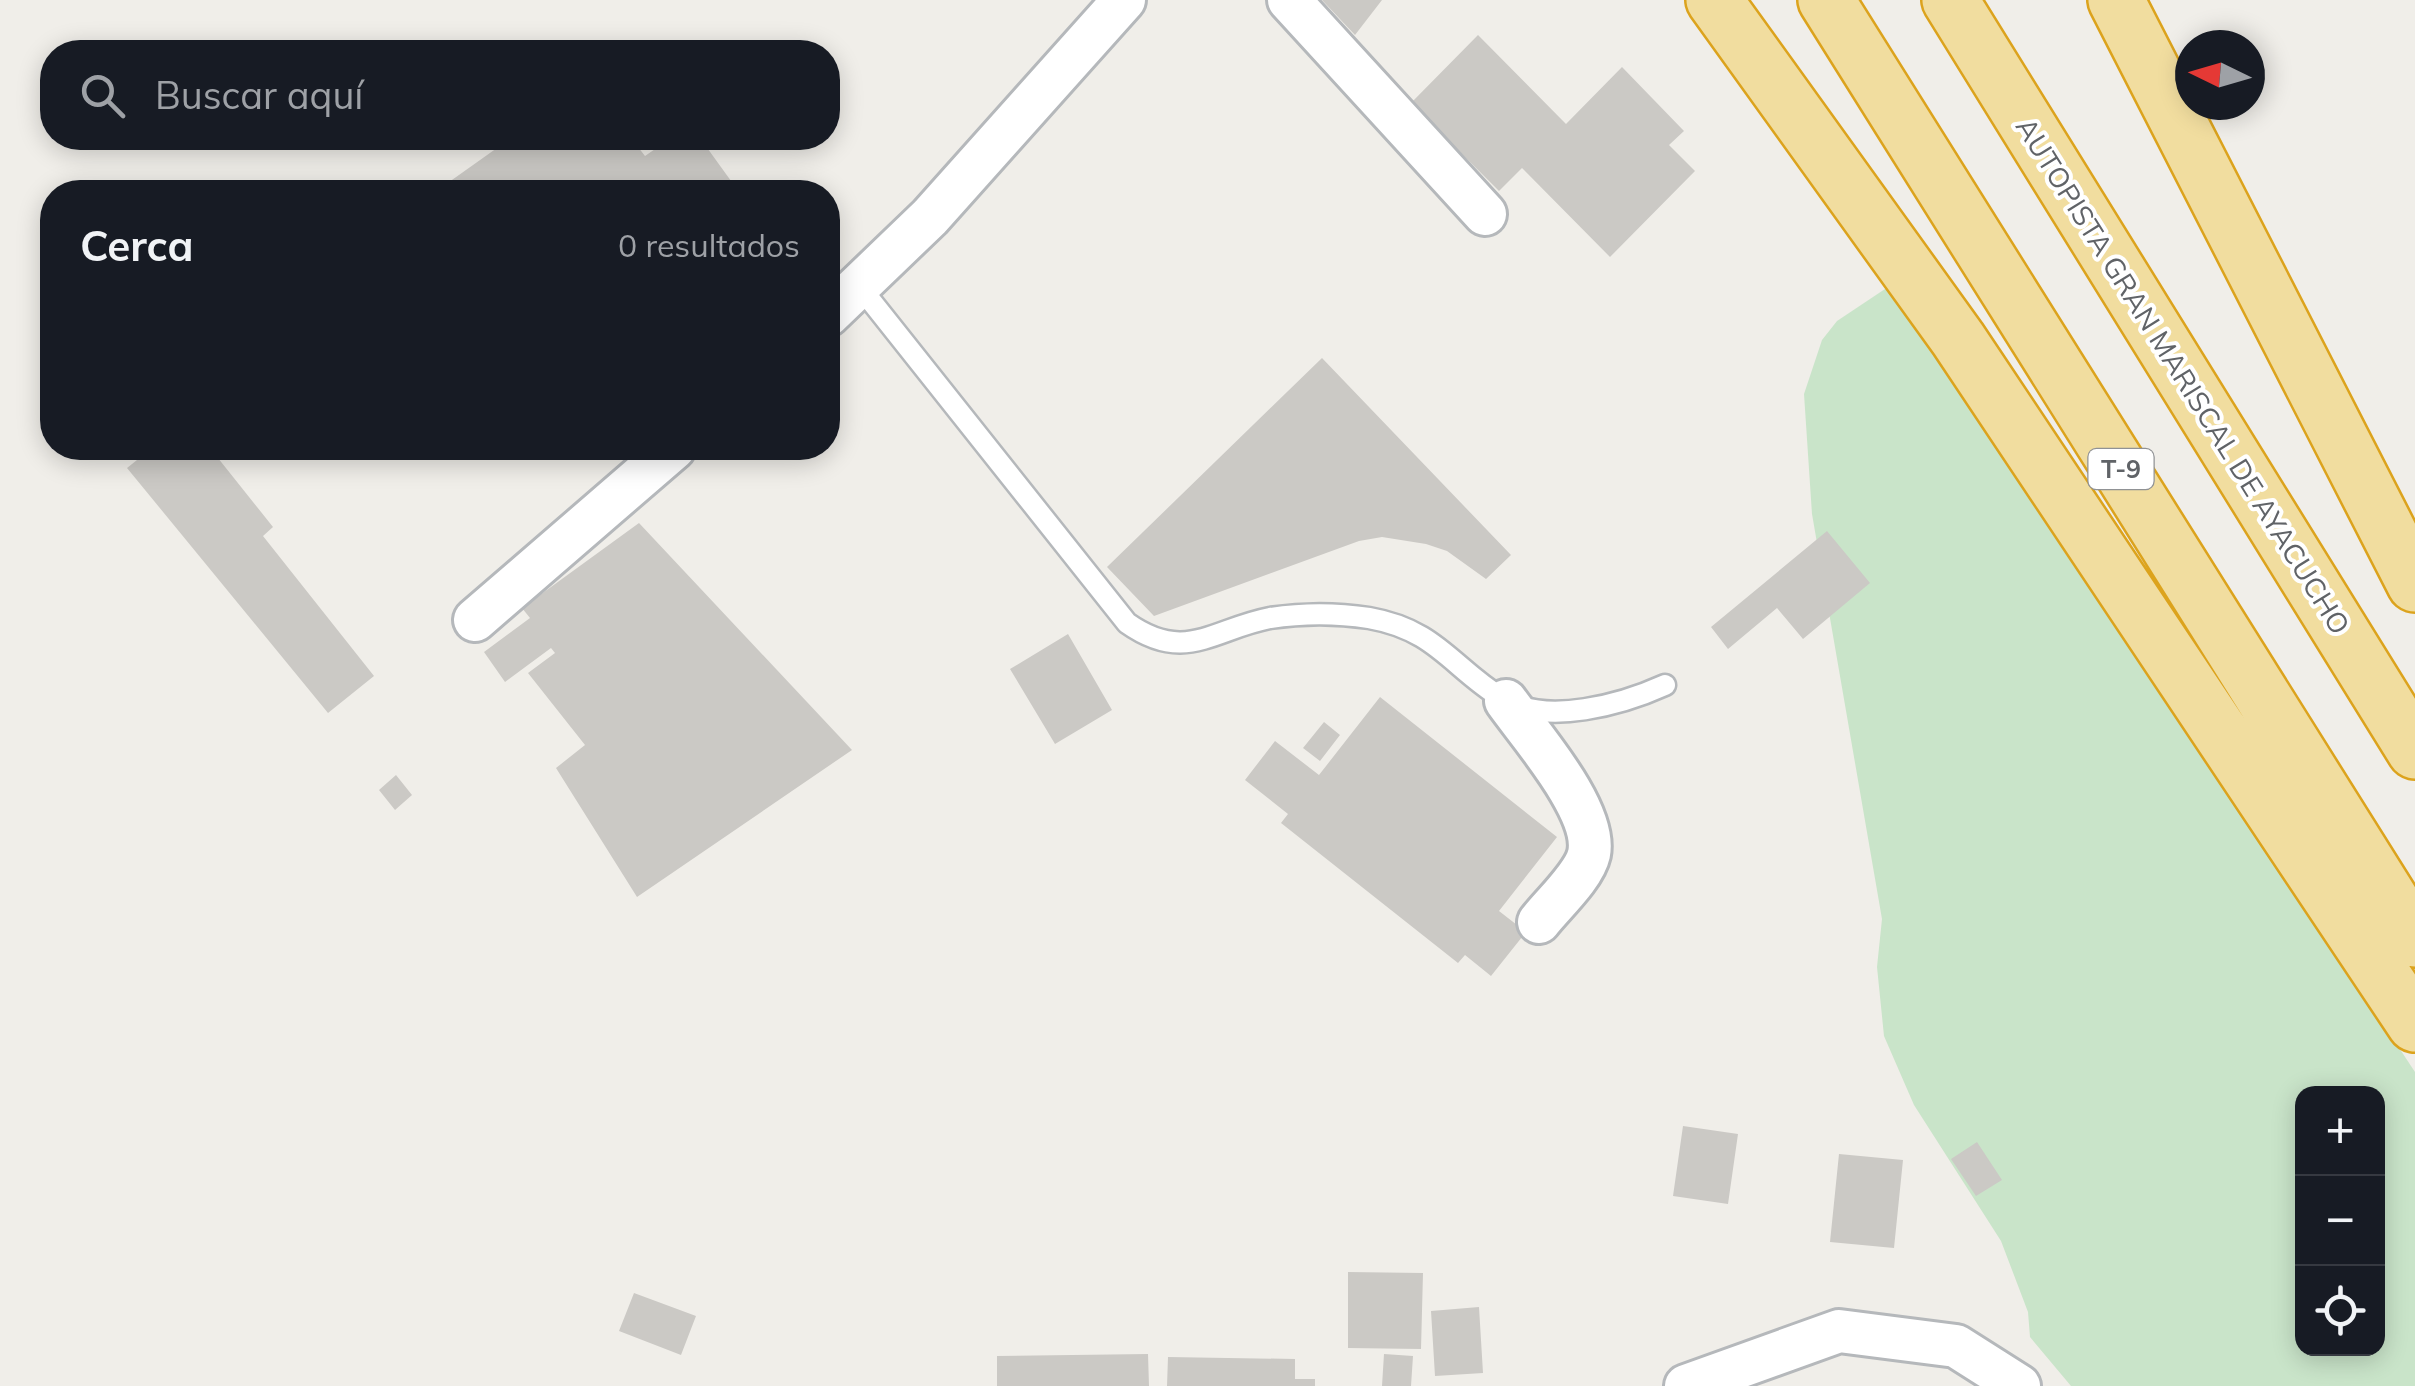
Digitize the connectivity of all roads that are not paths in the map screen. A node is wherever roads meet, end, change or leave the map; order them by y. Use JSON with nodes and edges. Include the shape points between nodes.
{"nodes":[{"id":1,"x":1124,"y":0,"type":"edge"},
{"id":2,"x":1288,"y":0,"type":"edge"},
{"id":3,"x":1714,"y":0,"type":"edge"},
{"id":4,"x":1826,"y":0,"type":"edge"},
{"id":5,"x":1950,"y":0,"type":"edge"},
{"id":6,"x":2116,"y":0,"type":"edge"},
{"id":7,"x":1484,"y":214,"type":"dead end"},
{"id":8,"x":860,"y":287,"type":"junction"},
{"id":9,"x":840,"y":304,"type":"edge"},
{"id":10,"x":660,"y":460,"type":"edge"},
{"id":11,"x":2415,"y":584,"type":"edge"},
{"id":12,"x":475,"y":620,"type":"dead end"},
{"id":13,"x":1665,"y":684,"type":"dead end"},
{"id":14,"x":1506,"y":701,"type":"junction"},
{"id":15,"x":2415,"y":751,"type":"edge"},
{"id":16,"x":1540,"y":922,"type":"dead end"},
{"id":17,"x":2415,"y":939,"type":"edge"},
{"id":18,"x":2415,"y":1024,"type":"edge"},
{"id":19,"x":1686,"y":1386,"type":"edge"},
{"id":20,"x":2019,"y":1386,"type":"edge"}],
"edges":[{"from":1,"to":8,"type":"street"},
{"from":2,"to":7,"type":"street"},
{"from":3,"to":18,"type":"highway","via":[[1958,339]]},
{"from":4,"to":17,"type":"highway","number":"T-9"},
{"from":5,"to":15,"type":"highway","name":"AUTOPISTA GRAN MARISCAL DE AYACUCHO"},
{"from":6,"to":11,"type":"highway"},
{"from":8,"to":9,"type":"street"},
{"from":8,"to":14,"type":"lane","via":[[1140,632],[1187,644],[1270,618],[1369,618],[1425,635]]},
{"from":10,"to":12,"type":"street"},
{"from":13,"to":14,"type":"lane","via":[[1623,702],[1578,710]]},
{"from":14,"to":16,"type":"street","via":[[1570,792],[1590,833],[1589,857]]},
{"from":19,"to":20,"type":"street","via":[[1840,1332],[1956,1346]]}]}
